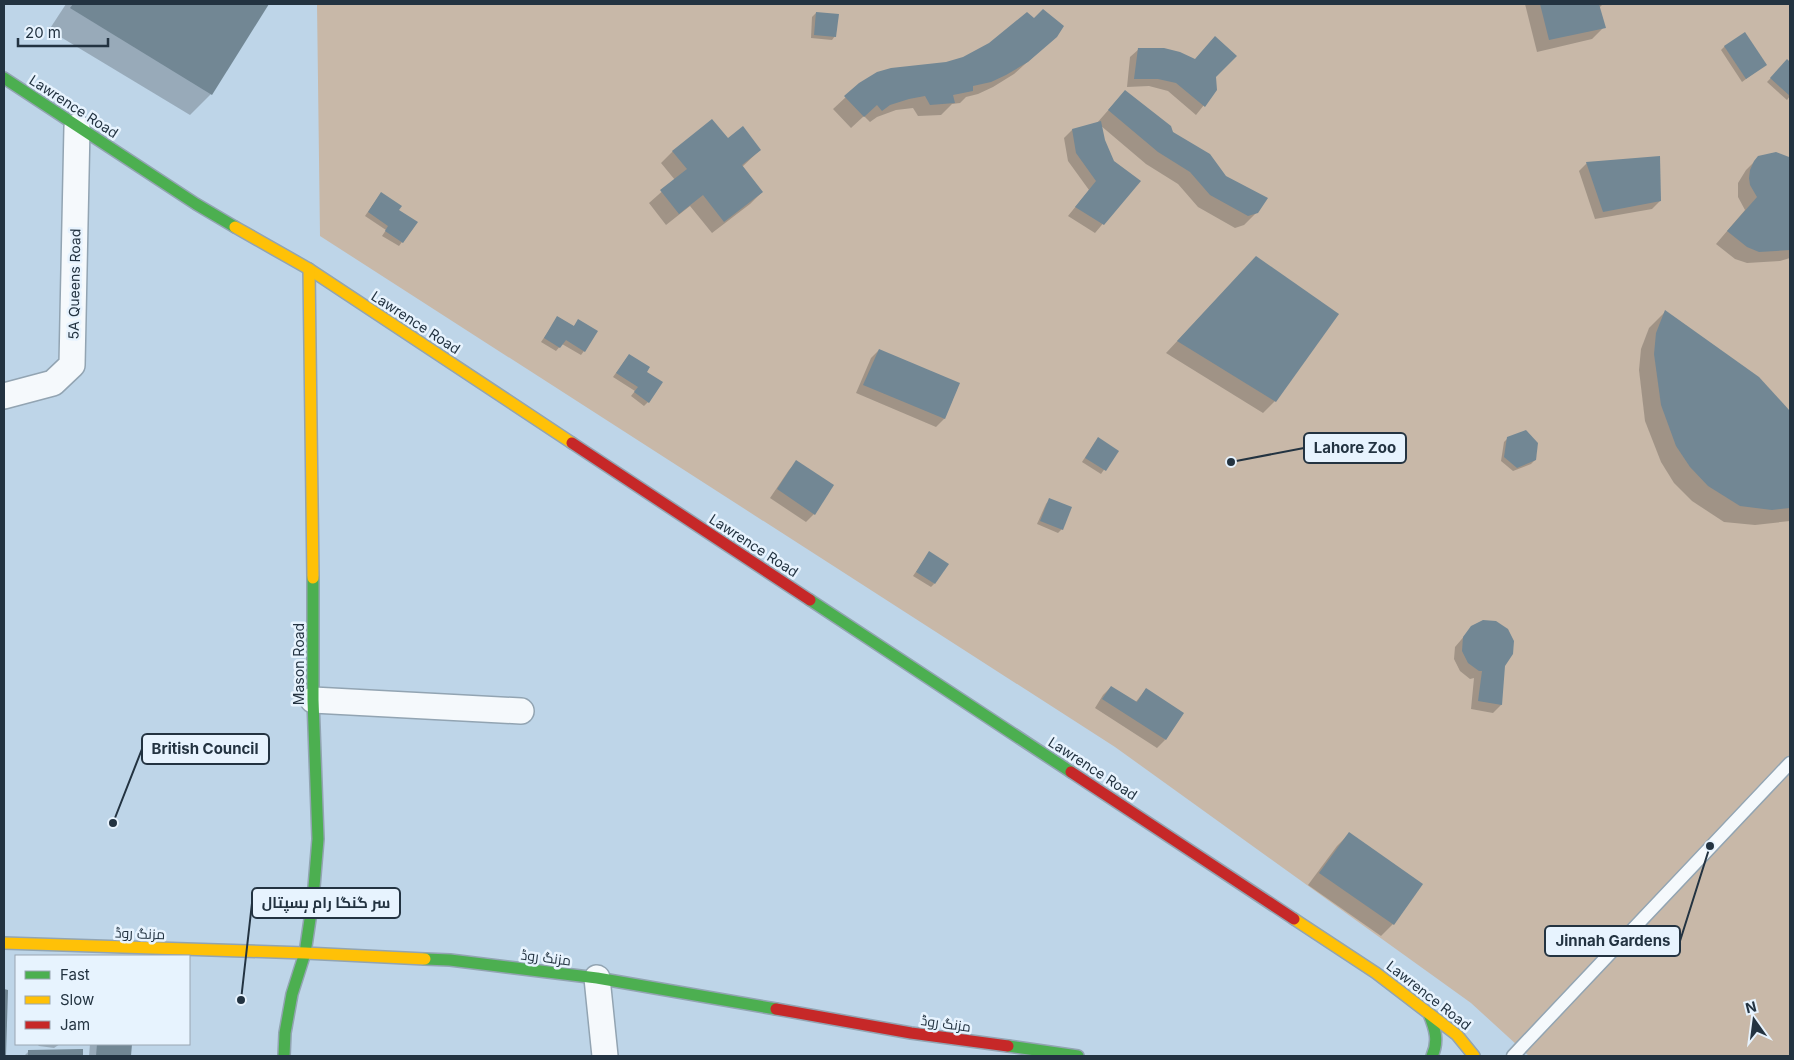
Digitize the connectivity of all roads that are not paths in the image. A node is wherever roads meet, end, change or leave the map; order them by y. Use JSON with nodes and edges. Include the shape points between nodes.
{"nodes":[{"id":1,"x":4,"y":78,"type":"edge"},
{"id":2,"x":77,"y":127,"type":"junction"},
{"id":3,"x":309,"y":269,"type":"junction"},
{"id":4,"x":4,"y":396,"type":"edge"},
{"id":5,"x":313,"y":700,"type":"junction"},
{"id":6,"x":521,"y":710,"type":"dead end"},
{"id":7,"x":1790,"y":763,"type":"edge"},
{"id":8,"x":4,"y":943,"type":"edge"},
{"id":9,"x":305,"y":953,"type":"junction"},
{"id":10,"x":597,"y":978,"type":"junction"},
{"id":11,"x":1429,"y":1014,"type":"junction"},
{"id":12,"x":284,"y":1056,"type":"edge"},
{"id":13,"x":605,"y":1056,"type":"edge"},
{"id":14,"x":1078,"y":1056,"type":"edge"},
{"id":15,"x":1432,"y":1056,"type":"edge"},
{"id":16,"x":1474,"y":1056,"type":"edge"},
{"id":17,"x":1513,"y":1056,"type":"edge"}],
"edges":[{"from":1,"to":2,"type":"main road","name":"Lawrence Road"},
{"from":2,"to":3,"type":"main road","name":"Lawrence Road","via":[[196,204]]},
{"from":2,"to":4,"type":"street","name":"5A Queens Road","via":[[72,365],[53,383]]},
{"from":3,"to":5,"type":"main road","name":"Mason Road"},
{"from":3,"to":11,"type":"main road","name":"Lawrence Road","via":[[1376,973]]},
{"from":5,"to":6,"type":"street"},
{"from":5,"to":9,"type":"main road","name":"Mason Road","via":[[318,839]]},
{"from":7,"to":17,"type":"lane"},
{"from":8,"to":9,"type":"main road","name":"مزنگ روڈ"},
{"from":9,"to":10,"type":"main road","name":"مزنگ روڈ","via":[[450,960]]},
{"from":9,"to":12,"type":"main road","name":"Mason Road","via":[[292,994]]},
{"from":10,"to":13,"type":"street"},
{"from":10,"to":14,"type":"main road","name":"مزنگ روڈ","via":[[911,1033]]},
{"from":11,"to":15,"type":"main road","via":[[1437,1040]]},
{"from":11,"to":16,"type":"main road","name":"Lawrence Road","via":[[1457,1035]]}]}
